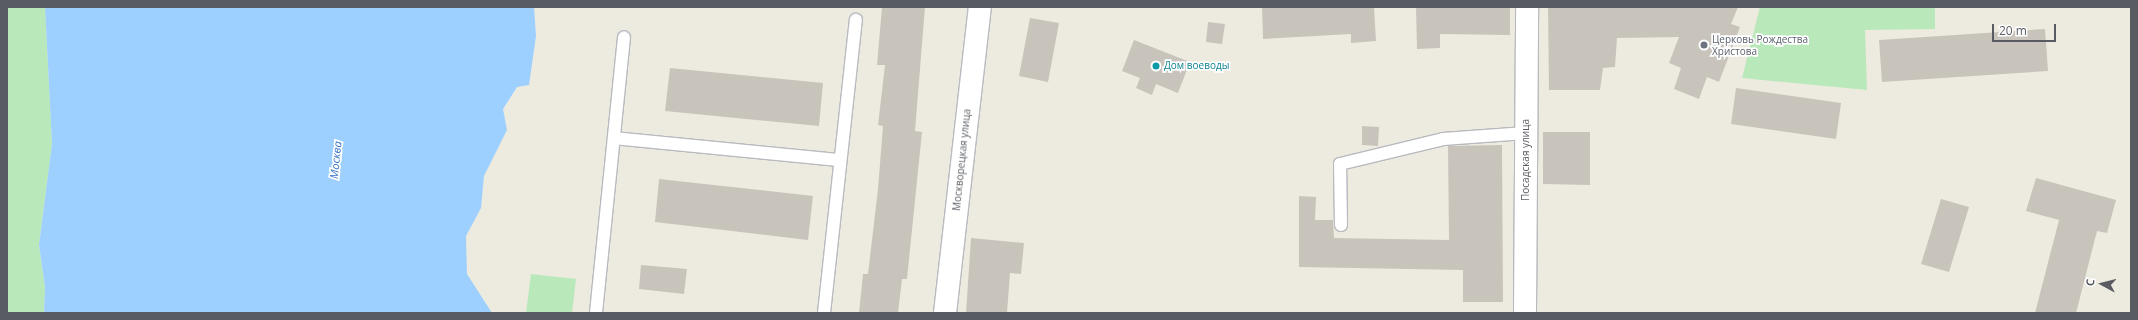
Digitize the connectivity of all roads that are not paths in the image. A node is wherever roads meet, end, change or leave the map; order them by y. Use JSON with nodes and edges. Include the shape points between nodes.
{"nodes":[{"id":1,"x":980,"y":7,"type":"edge"},
{"id":2,"x":1527,"y":7,"type":"edge"},
{"id":3,"x":856,"y":20,"type":"dead end"},
{"id":4,"x":624,"y":37,"type":"dead end"},
{"id":5,"x":1526,"y":133,"type":"junction"},
{"id":6,"x":614,"y":138,"type":"junction"},
{"id":7,"x":840,"y":160,"type":"junction"},
{"id":8,"x":1341,"y":224,"type":"dead end"},
{"id":9,"x":596,"y":313,"type":"edge"},
{"id":10,"x":824,"y":313,"type":"edge"},
{"id":11,"x":945,"y":313,"type":"edge"},
{"id":12,"x":1525,"y":313,"type":"edge"}],
"edges":[{"from":1,"to":11,"type":"street","name":"Москворецкая улица"},
{"from":2,"to":5,"type":"street","name":"Посадская улица"},
{"from":3,"to":7,"type":"lane"},
{"from":4,"to":6,"type":"lane"},
{"from":5,"to":8,"type":"lane","via":[[1443,139],[1340,164]]},
{"from":5,"to":12,"type":"street","name":"Посадская улица"},
{"from":6,"to":7,"type":"lane"},
{"from":6,"to":9,"type":"lane"},
{"from":7,"to":10,"type":"lane"}]}
